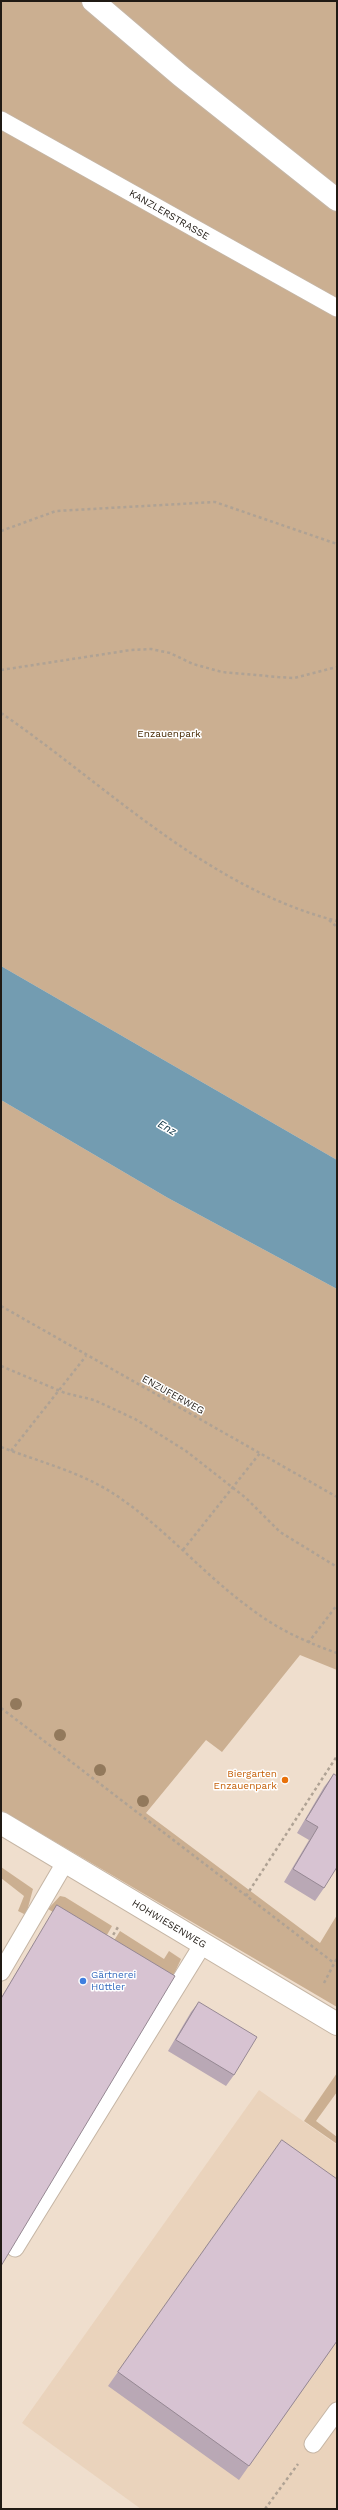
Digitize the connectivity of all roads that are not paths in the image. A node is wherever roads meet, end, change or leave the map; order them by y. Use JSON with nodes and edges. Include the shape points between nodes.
{"nodes":[{"id":1,"x":93,"y":1,"type":"edge"},
{"id":2,"x":1,"y":120,"type":"edge"},
{"id":3,"x":337,"y":200,"type":"edge"},
{"id":4,"x":337,"y":308,"type":"edge"},
{"id":5,"x":1,"y":1823,"type":"edge"},
{"id":6,"x":66,"y":1861,"type":"junction"},
{"id":7,"x":203,"y":1944,"type":"junction"},
{"id":8,"x":1,"y":1972,"type":"edge"},
{"id":9,"x":337,"y":2024,"type":"edge"},
{"id":10,"x":15,"y":2248,"type":"edge"},
{"id":11,"x":337,"y":2411,"type":"edge"},
{"id":12,"x":312,"y":2444,"type":"road end"}],
"edges":[{"from":1,"to":3,"type":"street","via":[[181,76]]},
{"from":2,"to":4,"type":"lane","name":"KANZLERSTRASSE"},
{"from":5,"to":6,"type":"street","name":"HOHWIESENWEG"},
{"from":6,"to":7,"type":"street","name":"HOHWIESENWEG"},
{"from":6,"to":8,"type":"lane"},
{"from":7,"to":9,"type":"street","name":"HOHWIESENWEG","via":[[288,2001]]},
{"from":7,"to":10,"type":"lane"},
{"from":11,"to":12,"type":"lane"}]}
